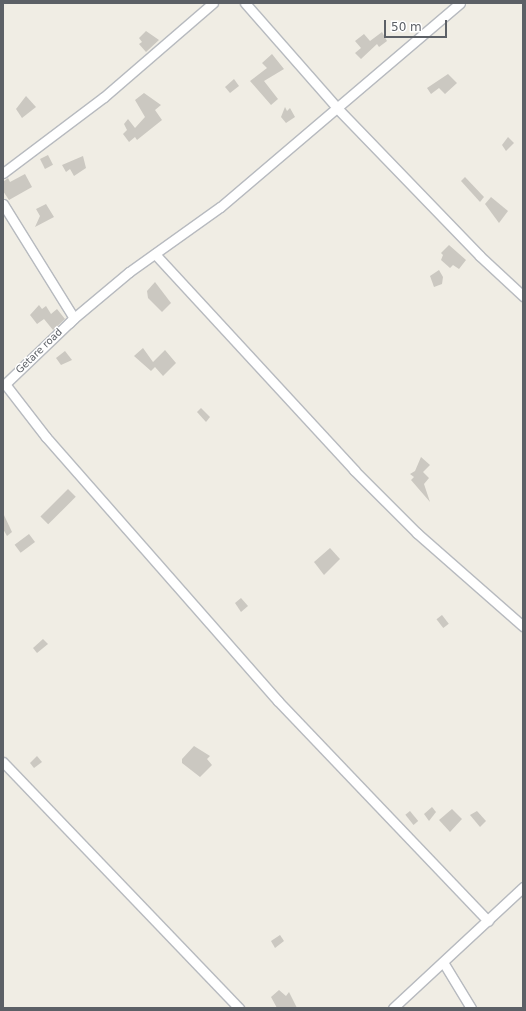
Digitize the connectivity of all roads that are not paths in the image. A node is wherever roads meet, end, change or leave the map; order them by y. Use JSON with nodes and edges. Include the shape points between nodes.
{"nodes":[{"id":1,"x":213,"y":3,"type":"edge"},
{"id":2,"x":245,"y":3,"type":"edge"},
{"id":3,"x":460,"y":3,"type":"edge"},
{"id":4,"x":338,"y":109,"type":"junction"},
{"id":5,"x":3,"y":173,"type":"edge"},
{"id":6,"x":3,"y":205,"type":"edge"},
{"id":7,"x":156,"y":254,"type":"junction"},
{"id":8,"x":523,"y":296,"type":"edge"},
{"id":9,"x":74,"y":318,"type":"junction"},
{"id":10,"x":4,"y":385,"type":"edge"},
{"id":11,"x":523,"y":626,"type":"edge"},
{"id":12,"x":3,"y":762,"type":"edge"},
{"id":13,"x":523,"y":887,"type":"edge"},
{"id":14,"x":488,"y":921,"type":"junction"},
{"id":15,"x":444,"y":962,"type":"junction"},
{"id":16,"x":239,"y":1008,"type":"edge"},
{"id":17,"x":393,"y":1008,"type":"edge"},
{"id":18,"x":471,"y":1008,"type":"edge"}],
"edges":[{"from":1,"to":5,"type":"street","via":[[104,97]]},
{"from":2,"to":4,"type":"street"},
{"from":3,"to":4,"type":"street"},
{"from":4,"to":7,"type":"street","via":[[220,208]]},
{"from":4,"to":8,"type":"street","via":[[480,256]]},
{"from":6,"to":9,"type":"street"},
{"from":7,"to":9,"type":"street"},
{"from":7,"to":11,"type":"street","via":[[354,470],[422,538]]},
{"from":9,"to":10,"type":"street"},
{"from":10,"to":14,"type":"street","via":[[46,437],[278,701]]},
{"from":12,"to":16,"type":"street"},
{"from":13,"to":14,"type":"street"},
{"from":14,"to":15,"type":"street"},
{"from":15,"to":17,"type":"street"},
{"from":15,"to":18,"type":"street"}]}
